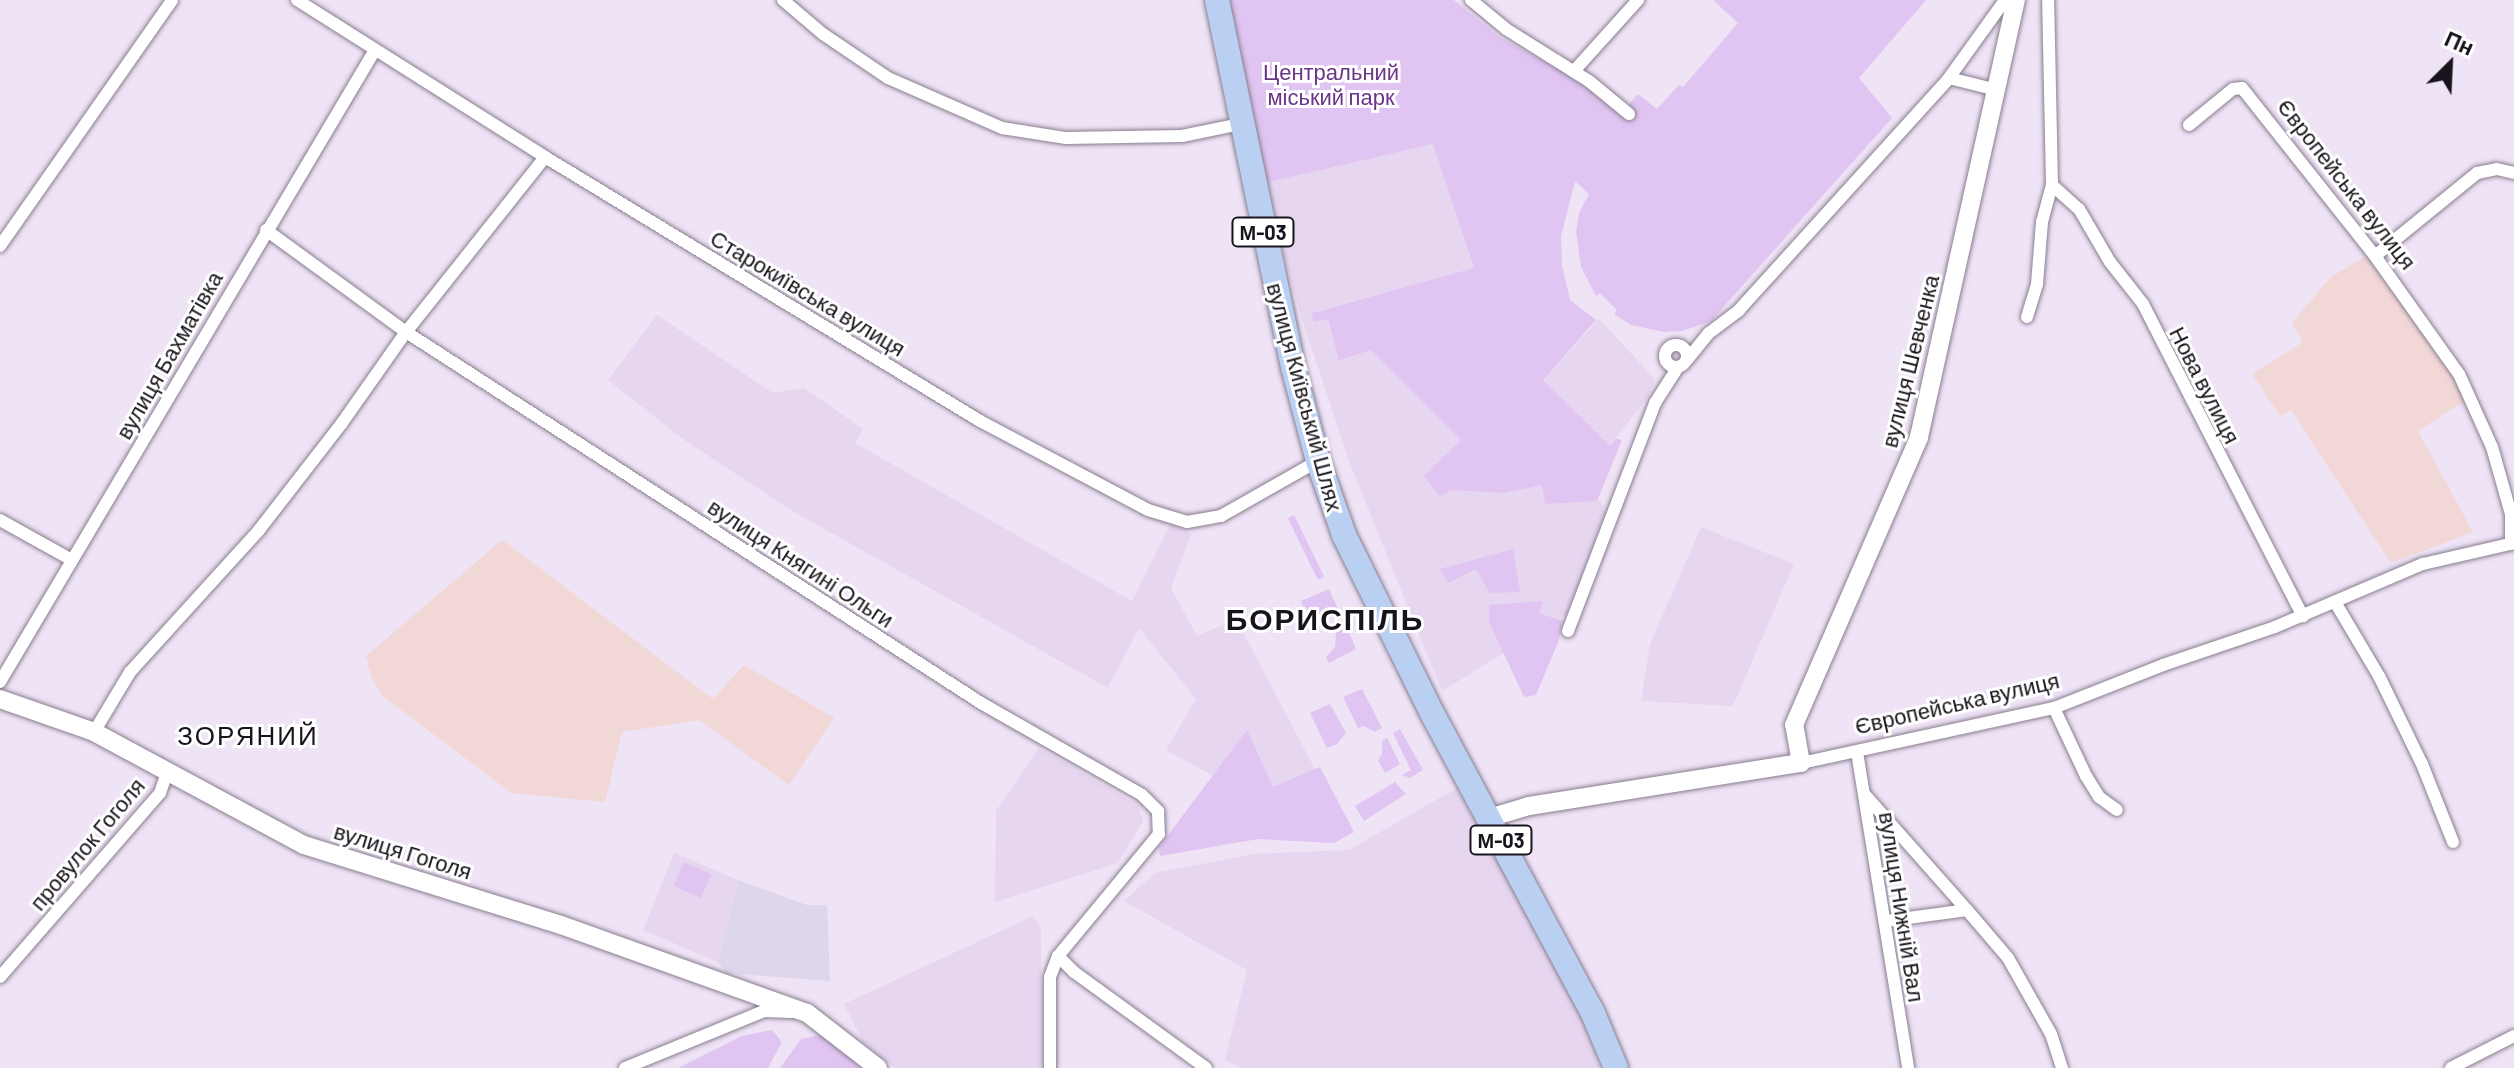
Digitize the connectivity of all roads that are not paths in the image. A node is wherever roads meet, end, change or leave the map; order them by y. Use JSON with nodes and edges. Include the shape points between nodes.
{"nodes":[{"id":1,"x":172,"y":0,"type":"edge"},
{"id":2,"x":297,"y":0,"type":"edge"},
{"id":3,"x":783,"y":0,"type":"edge"},
{"id":4,"x":1217,"y":0,"type":"edge"},
{"id":5,"x":1471,"y":0,"type":"edge"},
{"id":6,"x":1638,"y":0,"type":"edge"},
{"id":7,"x":2005,"y":0,"type":"edge"},
{"id":8,"x":2016,"y":0,"type":"edge"},
{"id":9,"x":2048,"y":0,"type":"edge"},
{"id":10,"x":375,"y":50,"type":"junction"},
{"id":11,"x":1574,"y":71,"type":"junction"},
{"id":12,"x":1949,"y":78,"type":"junction"},
{"id":13,"x":1997,"y":90,"type":"junction"},
{"id":14,"x":1629,"y":114,"type":"dead end"},
{"id":15,"x":1240,"y":124,"type":"junction"},
{"id":16,"x":2189,"y":125,"type":"dead end"},
{"id":17,"x":545,"y":157,"type":"junction"},
{"id":18,"x":2514,"y":173,"type":"edge"},
{"id":19,"x":2052,"y":185,"type":"junction"},
{"id":20,"x":266,"y":230,"type":"junction"},
{"id":21,"x":0,"y":246,"type":"edge"},
{"id":22,"x":2375,"y":256,"type":"junction"},
{"id":23,"x":2027,"y":317,"type":"dead end"},
{"id":24,"x":406,"y":332,"type":"junction"},
{"id":25,"x":1709,"y":333,"type":"junction"},
{"id":26,"x":1677,"y":345,"type":"junction"},
{"id":27,"x":1677,"y":363,"type":"junction"},
{"id":28,"x":1318,"y":461,"type":"junction"},
{"id":29,"x":0,"y":520,"type":"edge"},
{"id":30,"x":2513,"y":544,"type":"edge"},
{"id":31,"x":72,"y":560,"type":"junction"},
{"id":32,"x":2335,"y":602,"type":"junction"},
{"id":33,"x":2303,"y":616,"type":"junction"},
{"id":34,"x":1568,"y":631,"type":"dead end"},
{"id":35,"x":0,"y":682,"type":"edge"},
{"id":36,"x":0,"y":699,"type":"edge"},
{"id":37,"x":2054,"y":708,"type":"junction"},
{"id":38,"x":94,"y":732,"type":"junction"},
{"id":39,"x":1857,"y":752,"type":"junction"},
{"id":40,"x":1801,"y":763,"type":"junction"},
{"id":41,"x":168,"y":770,"type":"junction"},
{"id":42,"x":1864,"y":794,"type":"junction"},
{"id":43,"x":2117,"y":810,"type":"dead end"},
{"id":44,"x":1489,"y":818,"type":"junction"},
{"id":45,"x":2453,"y":842,"type":"dead end"},
{"id":46,"x":1967,"y":910,"type":"junction"},
{"id":47,"x":1886,"y":921,"type":"junction"},
{"id":48,"x":1058,"y":956,"type":"junction"},
{"id":49,"x":0,"y":977,"type":"edge"},
{"id":50,"x":807,"y":1013,"type":"junction"},
{"id":51,"x":2514,"y":1036,"type":"edge"},
{"id":52,"x":625,"y":1068,"type":"edge"},
{"id":53,"x":878,"y":1068,"type":"edge"},
{"id":54,"x":1050,"y":1068,"type":"edge"},
{"id":55,"x":1206,"y":1068,"type":"edge"},
{"id":56,"x":1616,"y":1068,"type":"edge"},
{"id":57,"x":1908,"y":1068,"type":"edge"},
{"id":58,"x":2062,"y":1068,"type":"edge"},
{"id":59,"x":2451,"y":1068,"type":"edge"}],
"edges":[{"from":1,"to":21,"type":"street"},
{"from":2,"to":10,"type":"street","name":"Старокиївська вулиця"},
{"from":3,"to":15,"type":"street","via":[[888,78],[1002,128],[1066,138],[1182,136]]},
{"from":4,"to":15,"type":"highway","name":"вулиця Київський Шлях","number":"М-03"},
{"from":5,"to":11,"type":"street","via":[[1506,29]]},
{"from":6,"to":11,"type":"street"},
{"from":7,"to":12,"type":"street"},
{"from":8,"to":13,"type":"main road","name":"вулиця Шевченка"},
{"from":9,"to":19,"type":"street"},
{"from":10,"to":17,"type":"street","name":"Старокиївська вулиця"},
{"from":10,"to":20,"type":"street","name":"вулиця Бахматівка"},
{"from":11,"to":14,"type":"street"},
{"from":12,"to":13,"type":"street"},
{"from":12,"to":25,"type":"street","via":[[1739,310]]},
{"from":13,"to":40,"type":"main road","name":"вулиця Шевченка","via":[[1919,437],[1794,725]]},
{"from":15,"to":28,"type":"highway","name":"вулиця Київський Шлях","number":"М-03"},
{"from":16,"to":22,"type":"street","name":"Європейська вулиця","via":[[2233,89],[2242,88]]},
{"from":17,"to":24,"type":"street"},
{"from":17,"to":28,"type":"street","name":"Старокиївська вулиця","via":[[980,421],[1148,510],[1187,522],[1221,516]]},
{"from":18,"to":22,"type":"street","via":[[2477,173]]},
{"from":19,"to":23,"type":"street"},
{"from":19,"to":33,"type":"street","name":"Нова вулиця","via":[[2079,209],[2143,304]]},
{"from":20,"to":24,"type":"street","name":"вулиця Княгині Ольги"},
{"from":20,"to":31,"type":"street","name":"вулиця Бахматівка"},
{"from":22,"to":30,"type":"street","name":"Європейська вулиця","via":[[2459,374],[2492,447],[2511,514]]},
{"from":24,"to":38,"type":"street","via":[[259,530],[130,672]]},
{"from":24,"to":48,"type":"street","name":"вулиця Княгині Ольги","via":[[969,695],[1142,795],[1158,811],[1159,834]]},
{"from":25,"to":26,"type":"street"},
{"from":25,"to":27,"type":"street"},
{"from":26,"to":27,"type":"street","via":[[1686,350]]},
{"from":26,"to":27,"type":"street","via":[[1667,351]]},
{"from":27,"to":34,"type":"street"},
{"from":28,"to":44,"type":"highway","name":"вулиця Київський Шлях","number":"М-03","via":[[1344,535],[1376,602]]},
{"from":29,"to":31,"type":"street"},
{"from":30,"to":32,"type":"street","name":"Європейська вулиця","via":[[2423,564]]},
{"from":31,"to":35,"type":"street","name":"вулиця Бахматівка"},
{"from":32,"to":33,"type":"street","name":"Європейська вулиця"},
{"from":32,"to":45,"type":"street","via":[[2422,764]]},
{"from":33,"to":37,"type":"street","name":"Європейська вулиця"},
{"from":36,"to":38,"type":"main road","name":"вулиця Гоголя"},
{"from":37,"to":39,"type":"street","name":"Європейська вулиця"},
{"from":37,"to":43,"type":"street","via":[[2086,776],[2099,797]]},
{"from":38,"to":41,"type":"main road","name":"вулиця Гоголя"},
{"from":39,"to":40,"type":"street","name":"Європейська вулиця"},
{"from":39,"to":42,"type":"street","name":"вулиця Нижній Вал"},
{"from":40,"to":44,"type":"main road","name":"Європейська вулиця","via":[[1529,806]]},
{"from":41,"to":49,"type":"street","name":"провулок Гоголя","via":[[160,793]]},
{"from":41,"to":50,"type":"main road","name":"вулиця Гоголя","via":[[304,845],[561,925]]},
{"from":42,"to":46,"type":"street"},
{"from":42,"to":47,"type":"street","name":"вулиця Нижній Вал"},
{"from":44,"to":56,"type":"highway","name":"вулиця Київський Шлях","number":"М-03","via":[[1580,986]]},
{"from":46,"to":47,"type":"street"},
{"from":46,"to":58,"type":"street","via":[[2008,958],[2051,1034]]},
{"from":47,"to":57,"type":"street","name":"вулиця Нижній Вал"},
{"from":48,"to":54,"type":"street","via":[[1050,977]]},
{"from":48,"to":55,"type":"street"},
{"from":50,"to":52,"type":"street","via":[[764,1011]]},
{"from":50,"to":53,"type":"main road","name":"вулиця Гоголя"},
{"from":51,"to":59,"type":"street"}]}
